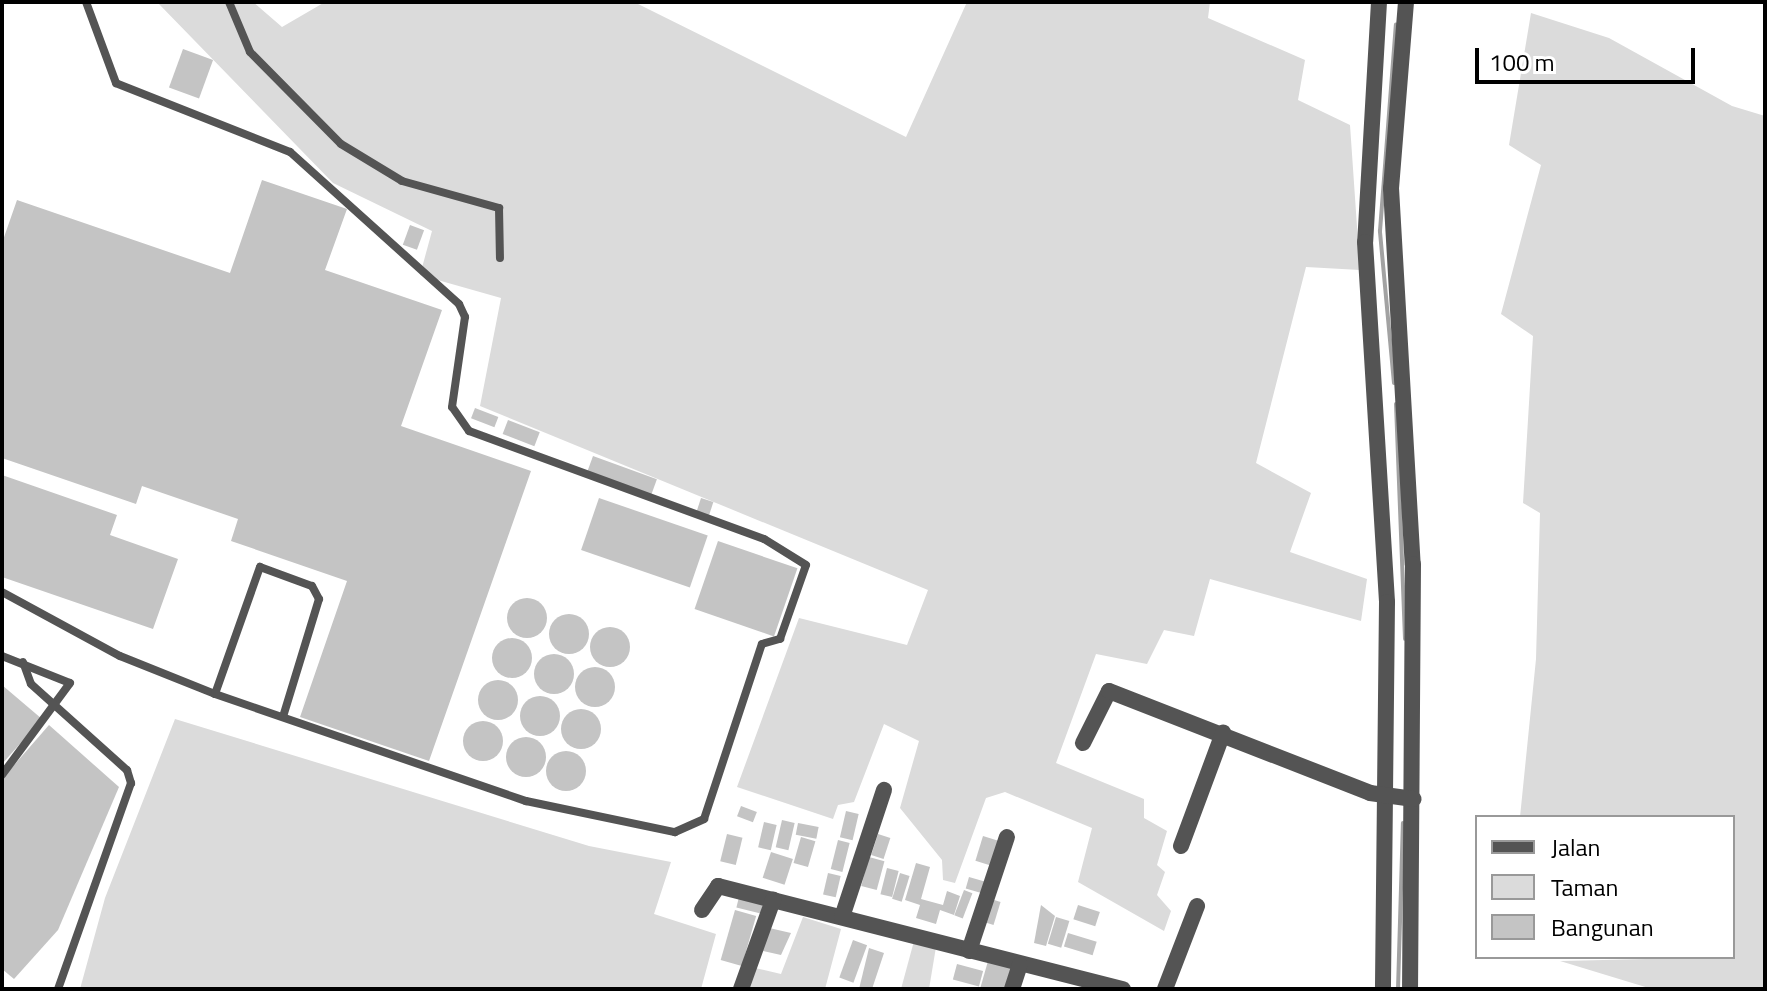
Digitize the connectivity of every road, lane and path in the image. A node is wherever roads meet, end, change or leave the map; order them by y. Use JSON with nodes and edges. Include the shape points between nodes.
{"nodes":[{"id":1,"x":86,"y":2,"type":"edge"},
{"id":2,"x":229,"y":2,"type":"edge"},
{"id":3,"x":1379,"y":2,"type":"edge"},
{"id":4,"x":1406,"y":2,"type":"edge"},
{"id":5,"x":1378,"y":182,"type":"junction"},
{"id":6,"x":500,"y":258,"type":"dead end"},
{"id":7,"x":2,"y":592,"type":"edge"},
{"id":8,"x":2,"y":656,"type":"edge"},
{"id":9,"x":23,"y":662,"type":"junction"},
{"id":10,"x":215,"y":694,"type":"junction"},
{"id":11,"x":56,"y":706,"type":"junction"},
{"id":12,"x":1400,"y":711,"type":"junction"},
{"id":13,"x":283,"y":717,"type":"junction"},
{"id":14,"x":1223,"y":733,"type":"junction"},
{"id":15,"x":1083,"y":743,"type":"dead end"},
{"id":16,"x":2,"y":775,"type":"edge"},
{"id":17,"x":884,"y":790,"type":"dead end"},
{"id":18,"x":1386,"y":796,"type":"junction"},
{"id":19,"x":1410,"y":799,"type":"junction"},
{"id":20,"x":1007,"y":837,"type":"dead end"},
{"id":21,"x":1181,"y":846,"type":"dead end"},
{"id":22,"x":773,"y":900,"type":"junction"},
{"id":23,"x":1197,"y":906,"type":"dead end"},
{"id":24,"x":702,"y":910,"type":"dead end"},
{"id":25,"x":842,"y":917,"type":"junction"},
{"id":26,"x":969,"y":951,"type":"junction"},
{"id":27,"x":1020,"y":965,"type":"junction"},
{"id":28,"x":58,"y":989,"type":"edge"},
{"id":29,"x":741,"y":989,"type":"edge"},
{"id":30,"x":1012,"y":989,"type":"edge"},
{"id":31,"x":1123,"y":989,"type":"edge"},
{"id":32,"x":1165,"y":989,"type":"edge"},
{"id":33,"x":1383,"y":989,"type":"edge"},
{"id":34,"x":1410,"y":989,"type":"edge"}],
"edges":[{"from":1,"to":13,"type":"lane","via":[[116,83],[290,152],[459,304],[465,317],[452,407],[469,431],[764,539],[806,565],[780,639],[762,644],[704,819],[686,832],[540,805]]},
{"from":2,"to":6,"type":"lane","via":[[250,52],[341,144],[402,181],[499,208]]},
{"from":3,"to":5,"type":"street"},
{"from":4,"to":5,"type":"street"},
{"from":5,"to":12,"type":"street"},
{"from":5,"to":12,"type":"street","via":[[1413,564]]},
{"from":7,"to":10,"type":"lane","via":[[86,639]]},
{"from":8,"to":9,"type":"lane"},
{"from":9,"to":11,"type":"lane","via":[[31,684]]},
{"from":9,"to":11,"type":"lane","via":[[68,679]]},
{"from":10,"to":13,"type":"lane"},
{"from":10,"to":13,"type":"lane","via":[[260,567],[312,586],[319,599]]},
{"from":11,"to":16,"type":"lane"},
{"from":11,"to":28,"type":"lane","via":[[127,770],[131,783]]},
{"from":12,"to":18,"type":"street"},
{"from":12,"to":19,"type":"street"},
{"from":14,"to":15,"type":"street","via":[[1109,691]]},
{"from":14,"to":18,"type":"street"},
{"from":14,"to":21,"type":"street"},
{"from":17,"to":25,"type":"street"},
{"from":18,"to":19,"type":"street"},
{"from":18,"to":33,"type":"street"},
{"from":19,"to":34,"type":"street"},
{"from":20,"to":26,"type":"street"},
{"from":22,"to":24,"type":"street","via":[[716,886]]},
{"from":22,"to":25,"type":"street"},
{"from":22,"to":29,"type":"street"},
{"from":23,"to":32,"type":"street"},
{"from":25,"to":26,"type":"street"},
{"from":26,"to":27,"type":"street"},
{"from":27,"to":30,"type":"street"},
{"from":27,"to":31,"type":"street"}]}
